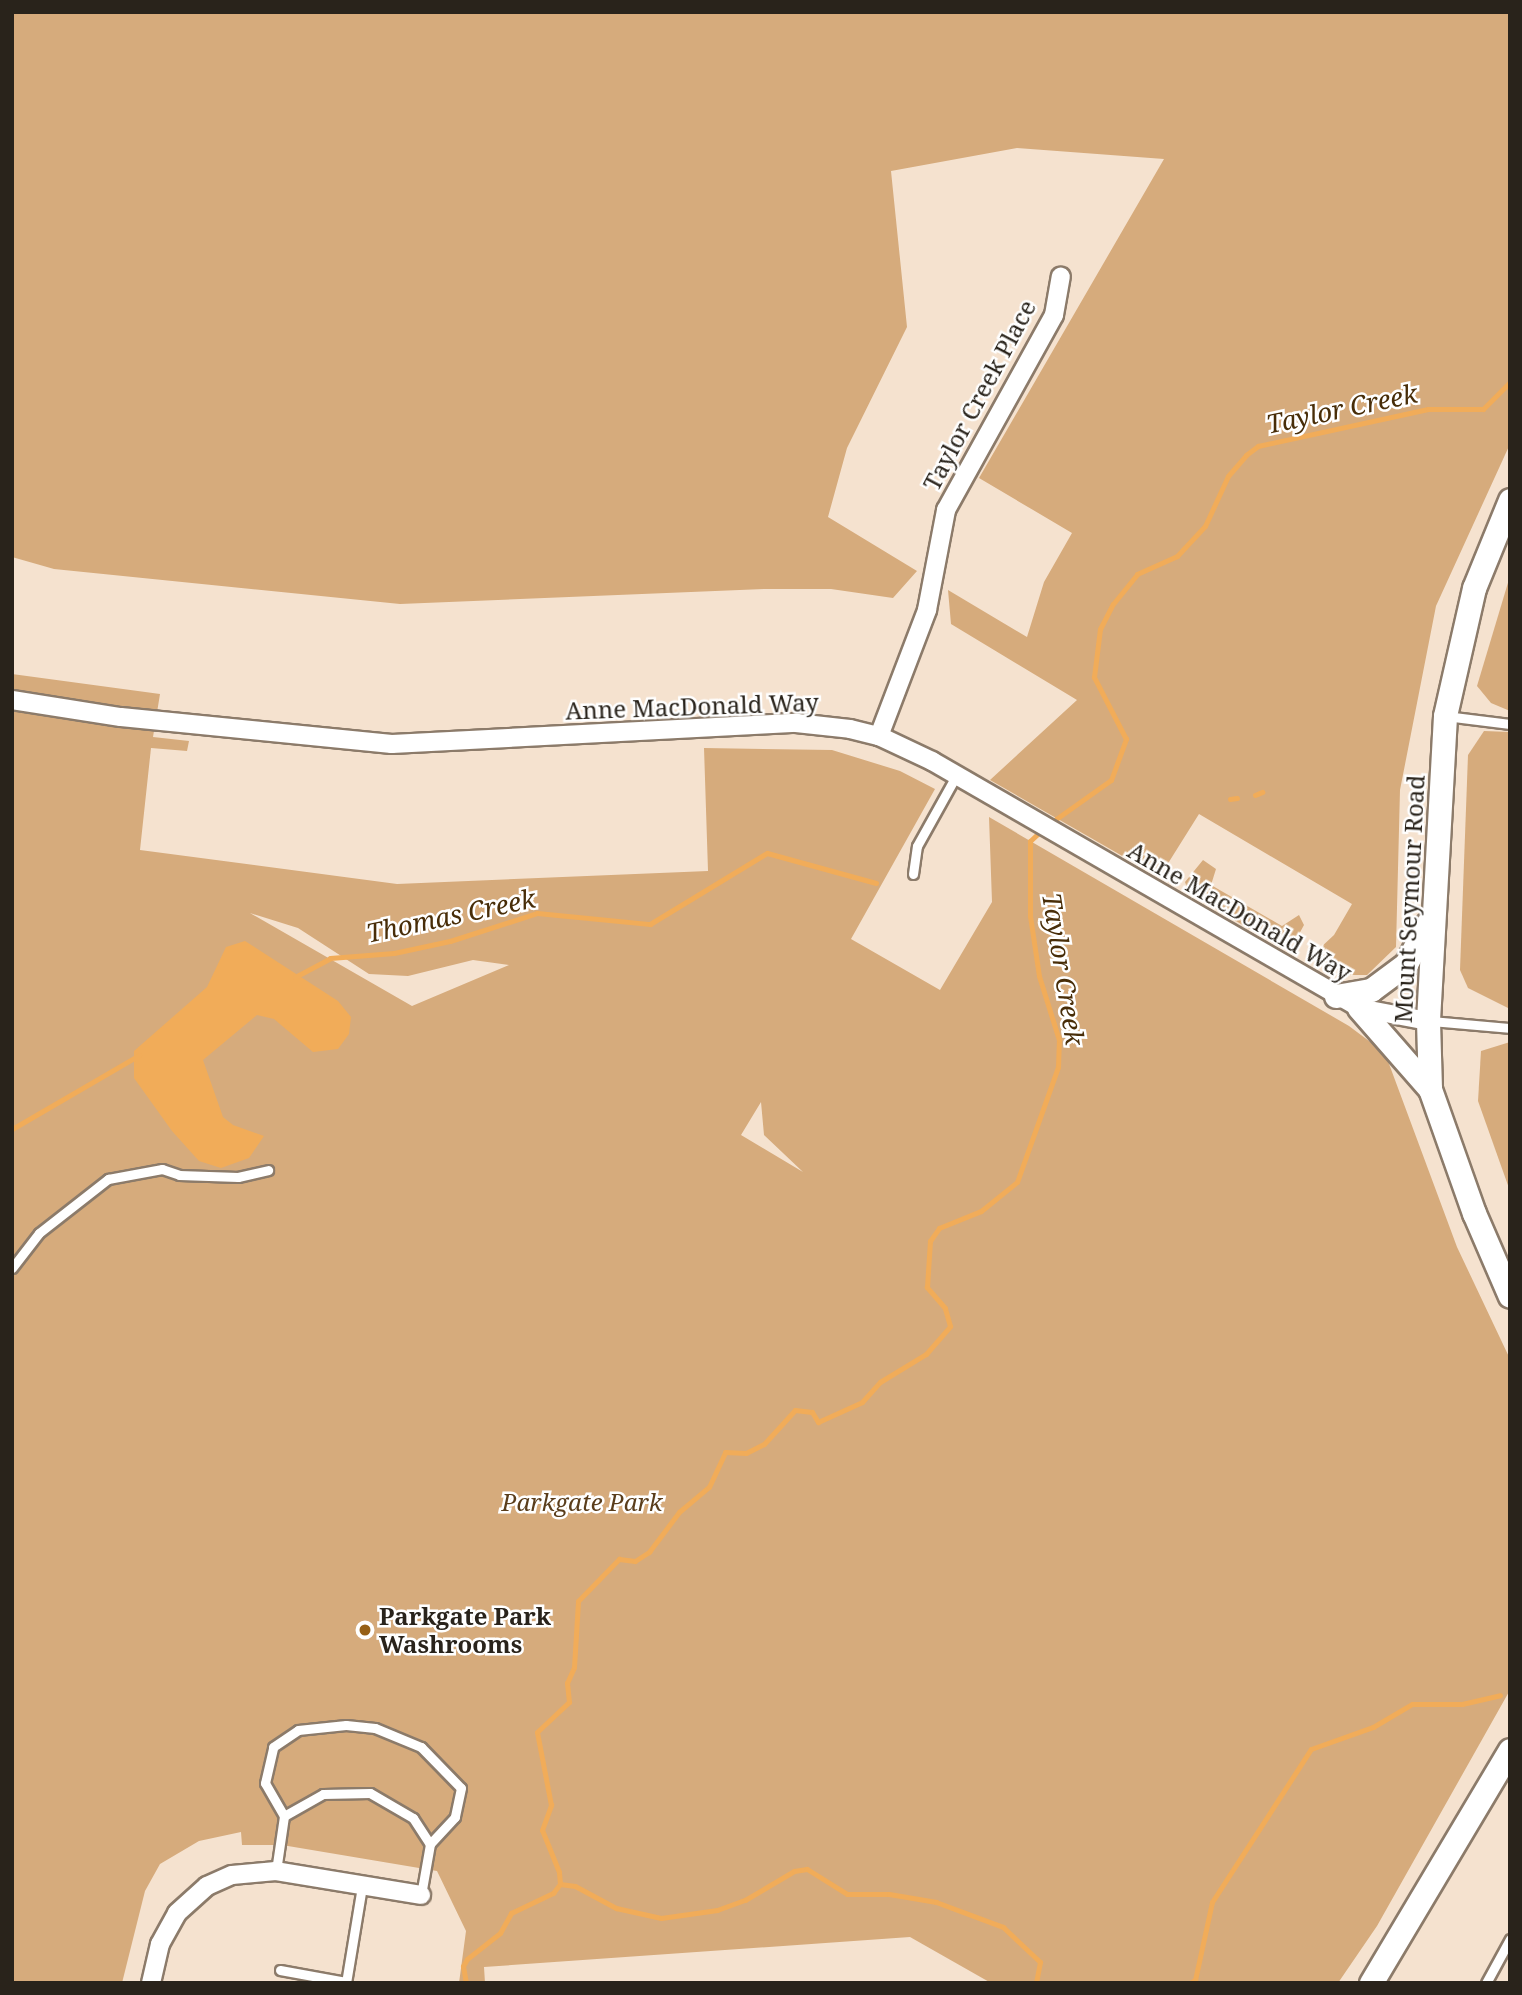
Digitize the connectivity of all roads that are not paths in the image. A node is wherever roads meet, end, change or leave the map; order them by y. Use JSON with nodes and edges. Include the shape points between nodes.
{"nodes":[{"id":1,"x":1061,"y":277,"type":"dead end"},
{"id":2,"x":1510,"y":500,"type":"edge"},
{"id":3,"x":12,"y":701,"type":"edge"},
{"id":4,"x":1445,"y":716,"type":"junction"},
{"id":5,"x":1510,"y":724,"type":"edge"},
{"id":6,"x":879,"y":736,"type":"junction"},
{"id":7,"x":957,"y":776,"type":"junction"},
{"id":8,"x":914,"y":874,"type":"dead end"},
{"id":9,"x":1431,"y":914,"type":"junction"},
{"id":10,"x":1336,"y":996,"type":"junction"},
{"id":11,"x":1359,"y":1008,"type":"junction"},
{"id":12,"x":1428,"y":1021,"type":"junction"},
{"id":13,"x":1510,"y":1028,"type":"edge"},
{"id":14,"x":1430,"y":1089,"type":"junction"},
{"id":15,"x":268,"y":1170,"type":"dead end"},
{"id":16,"x":12,"y":1268,"type":"edge"},
{"id":17,"x":1510,"y":1296,"type":"edge"},
{"id":18,"x":1510,"y":1750,"type":"edge"},
{"id":19,"x":284,"y":1816,"type":"junction"},
{"id":20,"x":430,"y":1844,"type":"junction"},
{"id":21,"x":276,"y":1871,"type":"junction"},
{"id":22,"x":362,"y":1886,"type":"junction"},
{"id":23,"x":421,"y":1895,"type":"joint"},
{"id":24,"x":1510,"y":1939,"type":"edge"},
{"id":25,"x":280,"y":1970,"type":"dead end"},
{"id":26,"x":1377,"y":1977,"type":"edge"},
{"id":27,"x":346,"y":1982,"type":"edge"},
{"id":28,"x":151,"y":1983,"type":"edge"},
{"id":29,"x":1486,"y":1983,"type":"edge"}],
"edges":[{"from":1,"to":6,"type":"street","name":"Taylor Creek Place","via":[[1054,315],[946,510],[927,610]]},
{"from":2,"to":4,"type":"street","name":"Mount Seymour Road","via":[[1474,589]]},
{"from":3,"to":6,"type":"street","name":"Anne MacDonald Way","via":[[121,717],[392,744],[796,723]]},
{"from":4,"to":5,"type":"lane"},
{"from":4,"to":9,"type":"street","name":"Mount Seymour Road"},
{"from":6,"to":7,"type":"street","name":"Anne MacDonald Way"},
{"from":7,"to":8,"type":"lane","via":[[916,846]]},
{"from":7,"to":10,"type":"street","name":"Anne MacDonald Way"},
{"from":9,"to":10,"type":"street","via":[[1405,964],[1371,990]]},
{"from":9,"to":12,"type":"street","name":"Mount Seymour Road"},
{"from":10,"to":11,"type":"street","name":"Anne MacDonald Way"},
{"from":11,"to":12,"type":"street","name":"Anne MacDonald Way"},
{"from":11,"to":14,"type":"street"},
{"from":12,"to":13,"type":"lane"},
{"from":12,"to":14,"type":"street","name":"Mount Seymour Road"},
{"from":14,"to":17,"type":"street","name":"Mount Seymour Road","via":[[1474,1213]]},
{"from":15,"to":16,"type":"lane","via":[[238,1177],[178,1175],[162,1169],[108,1179],[39,1233]]},
{"from":18,"to":26,"type":"street"},
{"from":19,"to":20,"type":"lane","via":[[323,1794],[370,1793],[413,1818]]},
{"from":19,"to":20,"type":"lane","via":[[265,1783],[268,1759],[283,1737],[326,1726],[375,1728],[421,1747],[461,1788],[456,1817]]},
{"from":19,"to":21,"type":"lane"},
{"from":20,"to":23,"type":"lane"},
{"from":21,"to":22,"type":"street"},
{"from":21,"to":28,"type":"street","via":[[232,1875],[188,1901],[166,1930]]},
{"from":22,"to":23,"type":"street"},
{"from":22,"to":27,"type":"lane"},
{"from":24,"to":29,"type":"lane"},
{"from":25,"to":27,"type":"lane"}]}
